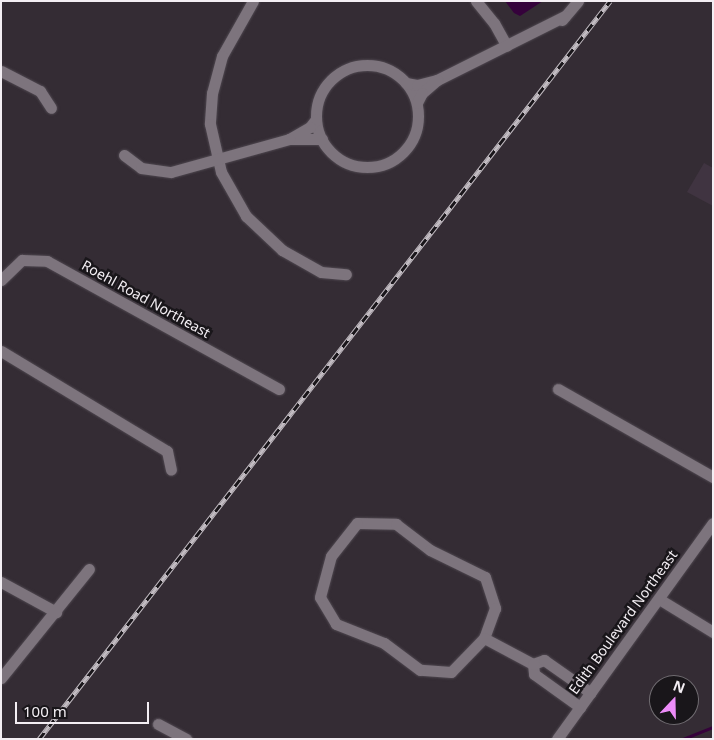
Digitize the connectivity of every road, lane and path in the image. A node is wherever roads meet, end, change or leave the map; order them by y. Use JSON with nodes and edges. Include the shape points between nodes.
{"nodes":[{"id":1,"x":253,"y":1,"type":"edge"},
{"id":2,"x":476,"y":1,"type":"edge"},
{"id":3,"x":578,"y":1,"type":"edge"},
{"id":4,"x":507,"y":46,"type":"junction"},
{"id":5,"x":1,"y":71,"type":"edge"},
{"id":6,"x":437,"y":80,"type":"junction"},
{"id":7,"x":406,"y":83,"type":"junction"},
{"id":8,"x":417,"y":103,"type":"junction"},
{"id":9,"x":52,"y":108,"type":"dead end"},
{"id":10,"x":316,"y":119,"type":"junction"},
{"id":11,"x":289,"y":139,"type":"junction"},
{"id":12,"x":322,"y":139,"type":"junction"},
{"id":13,"x":124,"y":155,"type":"dead end"},
{"id":14,"x":217,"y":161,"type":"junction"},
{"id":15,"x":346,"y":274,"type":"dead end"},
{"id":16,"x":1,"y":280,"type":"edge"},
{"id":17,"x":1,"y":351,"type":"edge"},
{"id":18,"x":279,"y":389,"type":"dead end"},
{"id":19,"x":558,"y":389,"type":"dead end"},
{"id":20,"x":171,"y":470,"type":"dead end"},
{"id":21,"x":713,"y":476,"type":"edge"},
{"id":22,"x":713,"y":523,"type":"edge"},
{"id":23,"x":89,"y":569,"type":"dead end"},
{"id":24,"x":1,"y":582,"type":"edge"},
{"id":25,"x":659,"y":598,"type":"junction"},
{"id":26,"x":56,"y":612,"type":"junction"},
{"id":27,"x":713,"y":632,"type":"edge"},
{"id":28,"x":484,"y":638,"type":"junction"},
{"id":29,"x":533,"y":664,"type":"junction"},
{"id":30,"x":1,"y":678,"type":"edge"},
{"id":31,"x":591,"y":693,"type":"junction"},
{"id":32,"x":580,"y":707,"type":"junction"},
{"id":33,"x":158,"y":724,"type":"dead end"},
{"id":34,"x":186,"y":739,"type":"edge"},
{"id":35,"x":557,"y":739,"type":"edge"}],
"edges":[{"from":1,"to":14,"type":"street","via":[[228,44],[214,80],[210,124]]},
{"from":2,"to":4,"type":"street","via":[[494,22]]},
{"from":3,"to":4,"type":"street","via":[[550,30]]},
{"from":4,"to":6,"type":"street"},
{"from":5,"to":9,"type":"street","via":[[40,91]]},
{"from":6,"to":7,"type":"street","via":[[417,85]]},
{"from":6,"to":8,"type":"street","via":[[422,93]]},
{"from":7,"to":8,"type":"street"},
{"from":7,"to":10,"type":"street","via":[[378,66],[344,70],[321,94]]},
{"from":8,"to":12,"type":"street","via":[[418,120],[414,136],[400,155],[386,163],[370,167],[345,162]]},
{"from":10,"to":11,"type":"street","via":[[310,127]]},
{"from":10,"to":12,"type":"street"},
{"from":11,"to":12,"type":"street"},
{"from":11,"to":14,"type":"street"},
{"from":13,"to":14,"type":"street","via":[[141,168],[161,173]]},
{"from":14,"to":15,"type":"street","via":[[238,204],[269,239],[295,259],[321,272]]},
{"from":16,"to":18,"type":"street","name":"Roehl Road Northeast","via":[[22,260],[47,261]]},
{"from":17,"to":20,"type":"street","via":[[167,451]]},
{"from":19,"to":21,"type":"street"},
{"from":22,"to":25,"type":"street","name":"Edith Boulevard Northeast"},
{"from":23,"to":26,"type":"street"},
{"from":24,"to":26,"type":"street"},
{"from":25,"to":27,"type":"street"},
{"from":25,"to":31,"type":"street","name":"Edith Boulevard Northeast"},
{"from":26,"to":30,"type":"street"},
{"from":28,"to":28,"type":"street","via":[[451,672],[420,670],[384,643],[336,624],[320,597],[331,556],[357,523],[396,524],[430,550],[485,577],[495,608]]},
{"from":28,"to":29,"type":"street"},
{"from":29,"to":31,"type":"street","via":[[544,660]]},
{"from":29,"to":32,"type":"street","via":[[534,674]]},
{"from":31,"to":32,"type":"street","name":"Edith Boulevard Northeast"},
{"from":32,"to":35,"type":"street","name":"Edith Boulevard Northeast"},
{"from":33,"to":34,"type":"street"}]}
